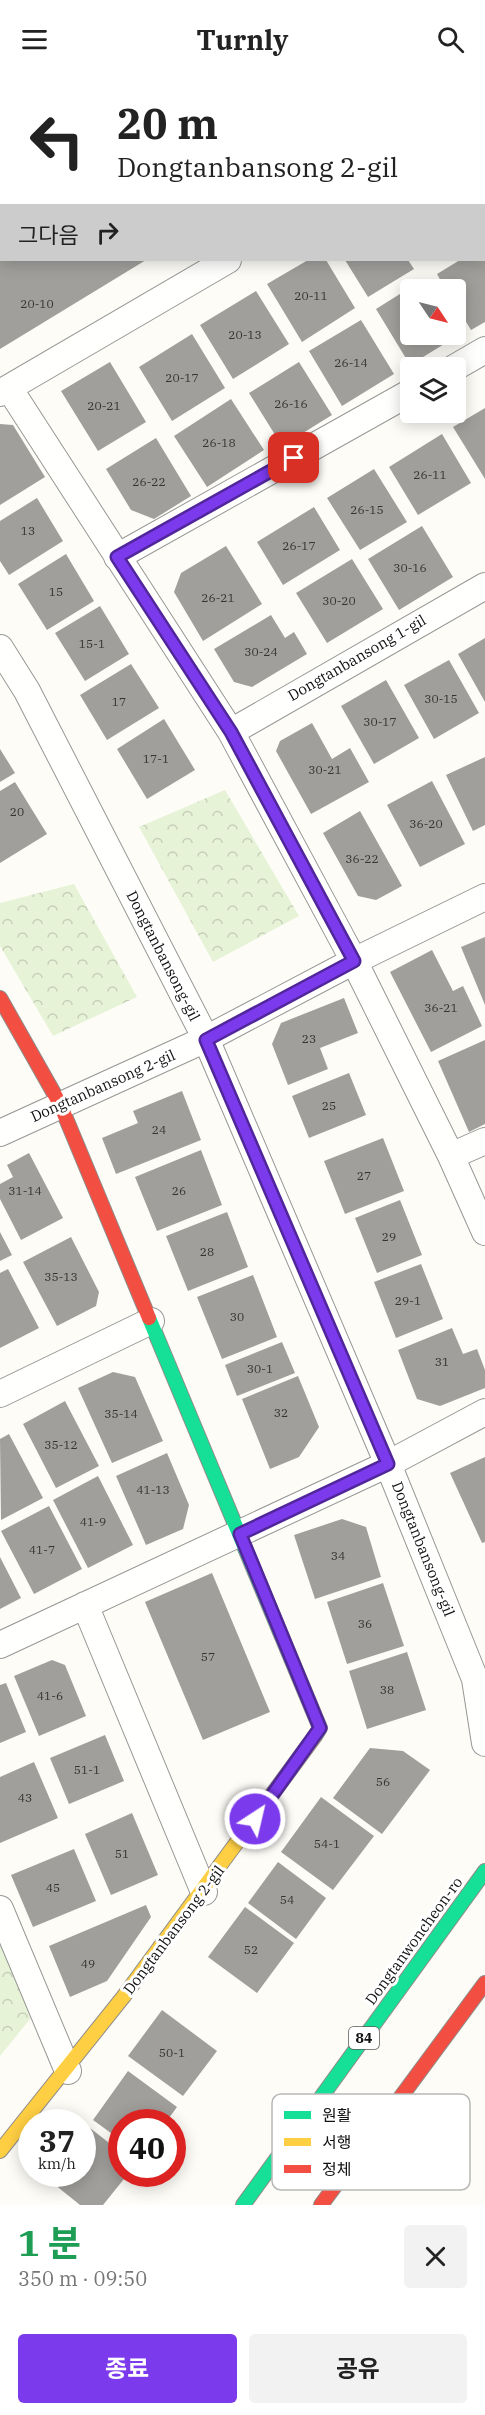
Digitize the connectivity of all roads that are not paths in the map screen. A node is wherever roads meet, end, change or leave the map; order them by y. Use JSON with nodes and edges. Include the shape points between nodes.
{"nodes":[{"id":1,"x":226,"y":261,"type":"edge"},
{"id":2,"x":485,"y":350,"type":"edge"},
{"id":3,"x":466,"y":361,"type":"edge"},
{"id":4,"x":4,"y":391,"type":"edge"},
{"id":5,"x":400,"y":398,"type":"edge"},
{"id":6,"x":117,"y":557,"type":"junction"},
{"id":7,"x":485,"y":586,"type":"edge"},
{"id":8,"x":0,"y":648,"type":"edge"},
{"id":9,"x":231,"y":732,"type":"junction"},
{"id":10,"x":485,"y":897,"type":"edge"},
{"id":11,"x":354,"y":961,"type":"junction"},
{"id":12,"x":0,"y":999,"type":"edge"},
{"id":13,"x":206,"y":1040,"type":"junction"},
{"id":14,"x":60,"y":1104,"type":"junction"},
{"id":15,"x":0,"y":1133,"type":"edge"},
{"id":16,"x":485,"y":1141,"type":"edge"},
{"id":17,"x":451,"y":1156,"type":"junction"},
{"id":18,"x":485,"y":1232,"type":"edge"},
{"id":19,"x":151,"y":1322,"type":"junction"},
{"id":20,"x":0,"y":1394,"type":"edge"},
{"id":21,"x":485,"y":1412,"type":"edge"},
{"id":22,"x":388,"y":1464,"type":"junction"},
{"id":23,"x":240,"y":1534,"type":"junction"},
{"id":24,"x":85,"y":1605,"type":"junction"},
{"id":25,"x":0,"y":1646,"type":"edge"},
{"id":26,"x":480,"y":1680,"type":"edge"},
{"id":27,"x":485,"y":1743,"type":"edge"},
{"id":28,"x":485,"y":1871,"type":"edge"},
{"id":29,"x":204,"y":1892,"type":"junction"},
{"id":30,"x":0,"y":1909,"type":"edge"},
{"id":31,"x":485,"y":1983,"type":"edge"},
{"id":32,"x":68,"y":2070,"type":"junction"},
{"id":33,"x":323,"y":2094,"type":"edge"},
{"id":34,"x":403,"y":2094,"type":"edge"},
{"id":35,"x":0,"y":2151,"type":"edge"},
{"id":36,"x":272,"y":2165,"type":"edge"},
{"id":37,"x":332,"y":2190,"type":"edge"},
{"id":38,"x":243,"y":2205,"type":"edge"},
{"id":39,"x":321,"y":2205,"type":"edge"}],
"edges":[{"from":1,"to":4,"type":"street"},
{"from":2,"to":3,"type":"street"},
{"from":4,"to":6,"type":"street"},
{"from":5,"to":6,"type":"street"},
{"from":6,"to":9,"type":"street"},
{"from":7,"to":9,"type":"street","name":"Dongtanbansong 1-gil"},
{"from":8,"to":13,"type":"street","name":"Dongtanbansong-gil","via":[[27,690]]},
{"from":9,"to":11,"type":"street"},
{"from":10,"to":11,"type":"street"},
{"from":11,"to":13,"type":"street"},
{"from":11,"to":17,"type":"street"},
{"from":12,"to":14,"type":"street"},
{"from":13,"to":14,"type":"street","name":"Dongtanbansong 2-gil"},
{"from":13,"to":22,"type":"street","name":"Dongtanbansong-gil"},
{"from":14,"to":15,"type":"street","name":"Dongtanbansong 2-gil"},
{"from":14,"to":19,"type":"street"},
{"from":16,"to":17,"type":"street"},
{"from":17,"to":18,"type":"street"},
{"from":19,"to":20,"type":"street"},
{"from":19,"to":23,"type":"street"},
{"from":21,"to":22,"type":"street"},
{"from":22,"to":23,"type":"street"},
{"from":22,"to":26,"type":"street","name":"Dongtanbansong-gil"},
{"from":23,"to":24,"type":"street"},
{"from":23,"to":29,"type":"street","name":"Dongtanbansong 2-gil","via":[[320,1728]]},
{"from":24,"to":25,"type":"street"},
{"from":24,"to":29,"type":"street"},
{"from":26,"to":27,"type":"street","name":"Dongtanbansong-gil"},
{"from":28,"to":33,"type":"street","name":"Dongtanwoncheon-ro","number":"84"},
{"from":29,"to":32,"type":"street","name":"Dongtanbansong 2-gil"},
{"from":30,"to":32,"type":"street"},
{"from":31,"to":34,"type":"street"},
{"from":32,"to":35,"type":"street","name":"Dongtanbansong 2-gil"},
{"from":36,"to":38,"type":"street","name":"Dongtanwoncheon-ro","number":"84"},
{"from":37,"to":39,"type":"street"}]}
